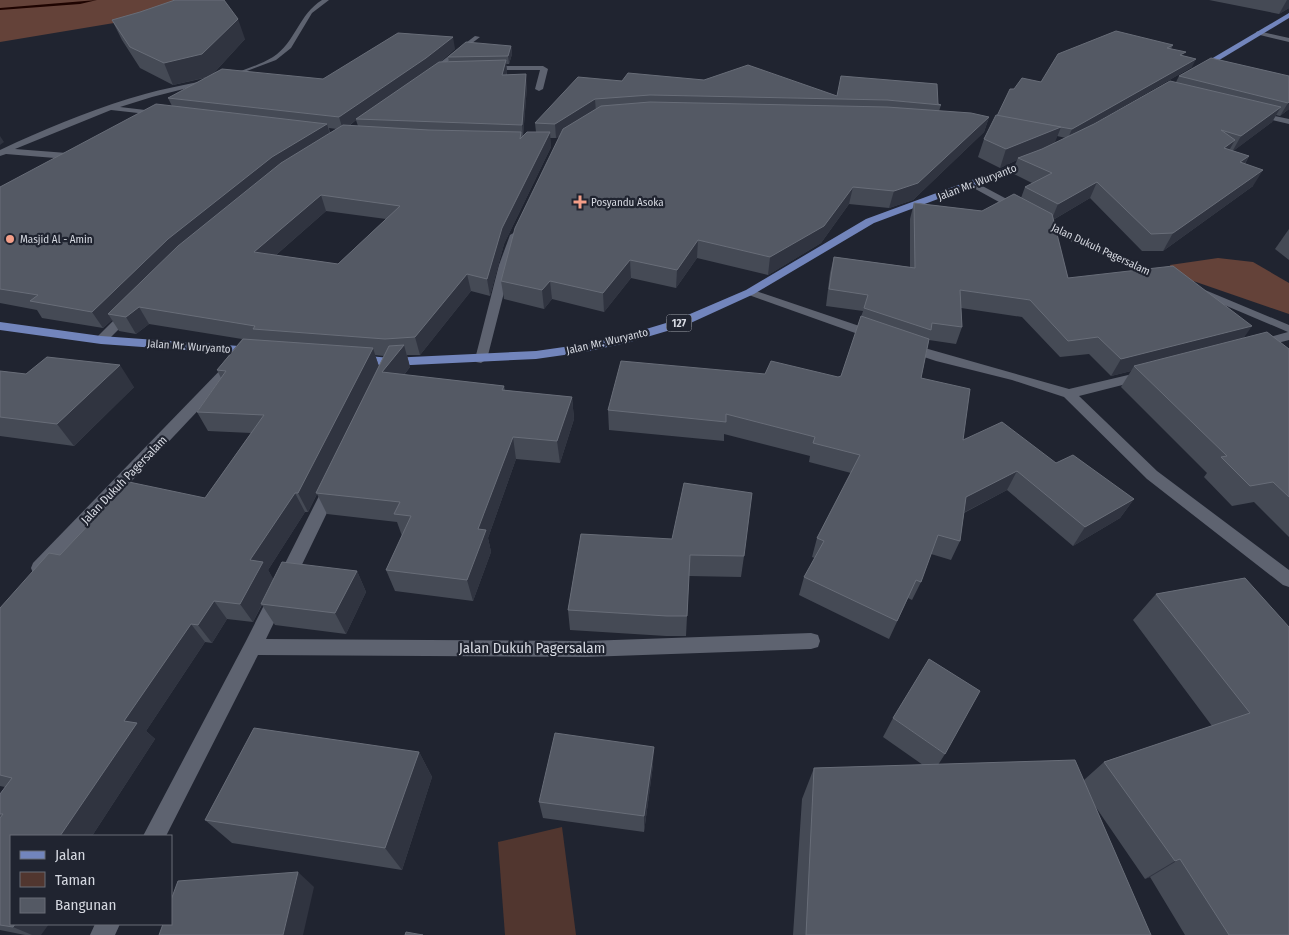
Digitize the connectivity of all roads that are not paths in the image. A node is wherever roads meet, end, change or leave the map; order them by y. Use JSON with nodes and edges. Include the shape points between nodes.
{"nodes":[{"id":1,"x":326,"y":0,"type":"edge"},
{"id":2,"x":1289,"y":15,"type":"edge"},
{"id":3,"x":1258,"y":33,"type":"junction"},
{"id":4,"x":477,"y":37,"type":"dead end"},
{"id":5,"x":1289,"y":40,"type":"edge"},
{"id":6,"x":477,"y":68,"type":"edge"},
{"id":7,"x":1188,"y":76,"type":"edge"},
{"id":8,"x":425,"y":79,"type":"edge"},
{"id":9,"x":539,"y":89,"type":"dead end"},
{"id":10,"x":110,"y":108,"type":"junction"},
{"id":11,"x":1250,"y":112,"type":"edge"},
{"id":12,"x":169,"y":115,"type":"edge"},
{"id":13,"x":1289,"y":122,"type":"edge"},
{"id":14,"x":90,"y":150,"type":"edge"},
{"id":15,"x":2,"y":152,"type":"edge"},
{"id":16,"x":1047,"y":154,"type":"edge"},
{"id":17,"x":973,"y":184,"type":"junction"},
{"id":18,"x":519,"y":227,"type":"edge"},
{"id":19,"x":750,"y":292,"type":"junction"},
{"id":20,"x":134,"y":306,"type":"edge"},
{"id":21,"x":0,"y":326,"type":"edge"},
{"id":22,"x":1289,"y":329,"type":"edge"},
{"id":23,"x":1289,"y":336,"type":"edge"},
{"id":24,"x":101,"y":340,"type":"junction"},
{"id":25,"x":1243,"y":349,"type":"edge"},
{"id":26,"x":247,"y":350,"type":"junction"},
{"id":27,"x":266,"y":352,"type":"edge"},
{"id":28,"x":342,"y":358,"type":"edge"},
{"id":29,"x":481,"y":359,"type":"junction"},
{"id":30,"x":390,"y":362,"type":"junction"},
{"id":31,"x":1161,"y":371,"type":"edge"},
{"id":32,"x":382,"y":380,"type":"edge"},
{"id":33,"x":1069,"y":394,"type":"junction"},
{"id":34,"x":337,"y":476,"type":"edge"},
{"id":35,"x":1289,"y":580,"type":"edge"},
{"id":36,"x":27,"y":581,"type":"edge"},
{"id":37,"x":811,"y":641,"type":"dead end"},
{"id":38,"x":253,"y":647,"type":"junction"},
{"id":39,"x":155,"y":835,"type":"edge"}],
"edges":[{"from":1,"to":10,"type":"street","via":[[312,9],[290,43],[274,59]]},
{"from":2,"to":3,"type":"main road"},
{"from":3,"to":5,"type":"street"},
{"from":3,"to":7,"type":"main road"},
{"from":4,"to":8,"type":"street","via":[[442,69]]},
{"from":6,"to":9,"type":"street","via":[[543,68]]},
{"from":10,"to":12,"type":"street"},
{"from":10,"to":15,"type":"street"},
{"from":11,"to":13,"type":"street"},
{"from":14,"to":15,"type":"street","via":[[67,156]]},
{"from":16,"to":17,"type":"main road","name":"Jalan Mr. Wuryanto","number":"127"},
{"from":17,"to":19,"type":"main road","name":"Jalan Mr. Wuryanto","number":"127","via":[[870,221]]},
{"from":17,"to":22,"type":"street","name":"Jalan Dukuh Pagersalam","via":[[1072,238]]},
{"from":18,"to":29,"type":"street","via":[[505,265]]},
{"from":19,"to":29,"type":"main road","name":"Jalan Mr. Wuryanto","number":"127","via":[[680,323],[626,339],[536,355]]},
{"from":19,"to":33,"type":"street","via":[[941,358]]},
{"from":20,"to":24,"type":"street"},
{"from":21,"to":24,"type":"main road","name":"Jalan Mr. Wuryanto"},
{"from":23,"to":25,"type":"street"},
{"from":24,"to":26,"type":"main road","name":"Jalan Mr. Wuryanto"},
{"from":26,"to":27,"type":"main road","name":"Jalan Mr. Wuryanto"},
{"from":26,"to":36,"type":"street","name":"Jalan Dukuh Pagersalam"},
{"from":28,"to":30,"type":"main road","name":"Jalan Mr. Wuryanto","number":"127"},
{"from":29,"to":30,"type":"main road","name":"Jalan Mr. Wuryanto","number":"127"},
{"from":30,"to":32,"type":"street"},
{"from":31,"to":33,"type":"street"},
{"from":33,"to":35,"type":"street","via":[[1152,475]]},
{"from":34,"to":38,"type":"street"},
{"from":37,"to":38,"type":"street","name":"Jalan Dukuh Pagersalam","via":[[586,649]]},
{"from":38,"to":39,"type":"street"}]}
